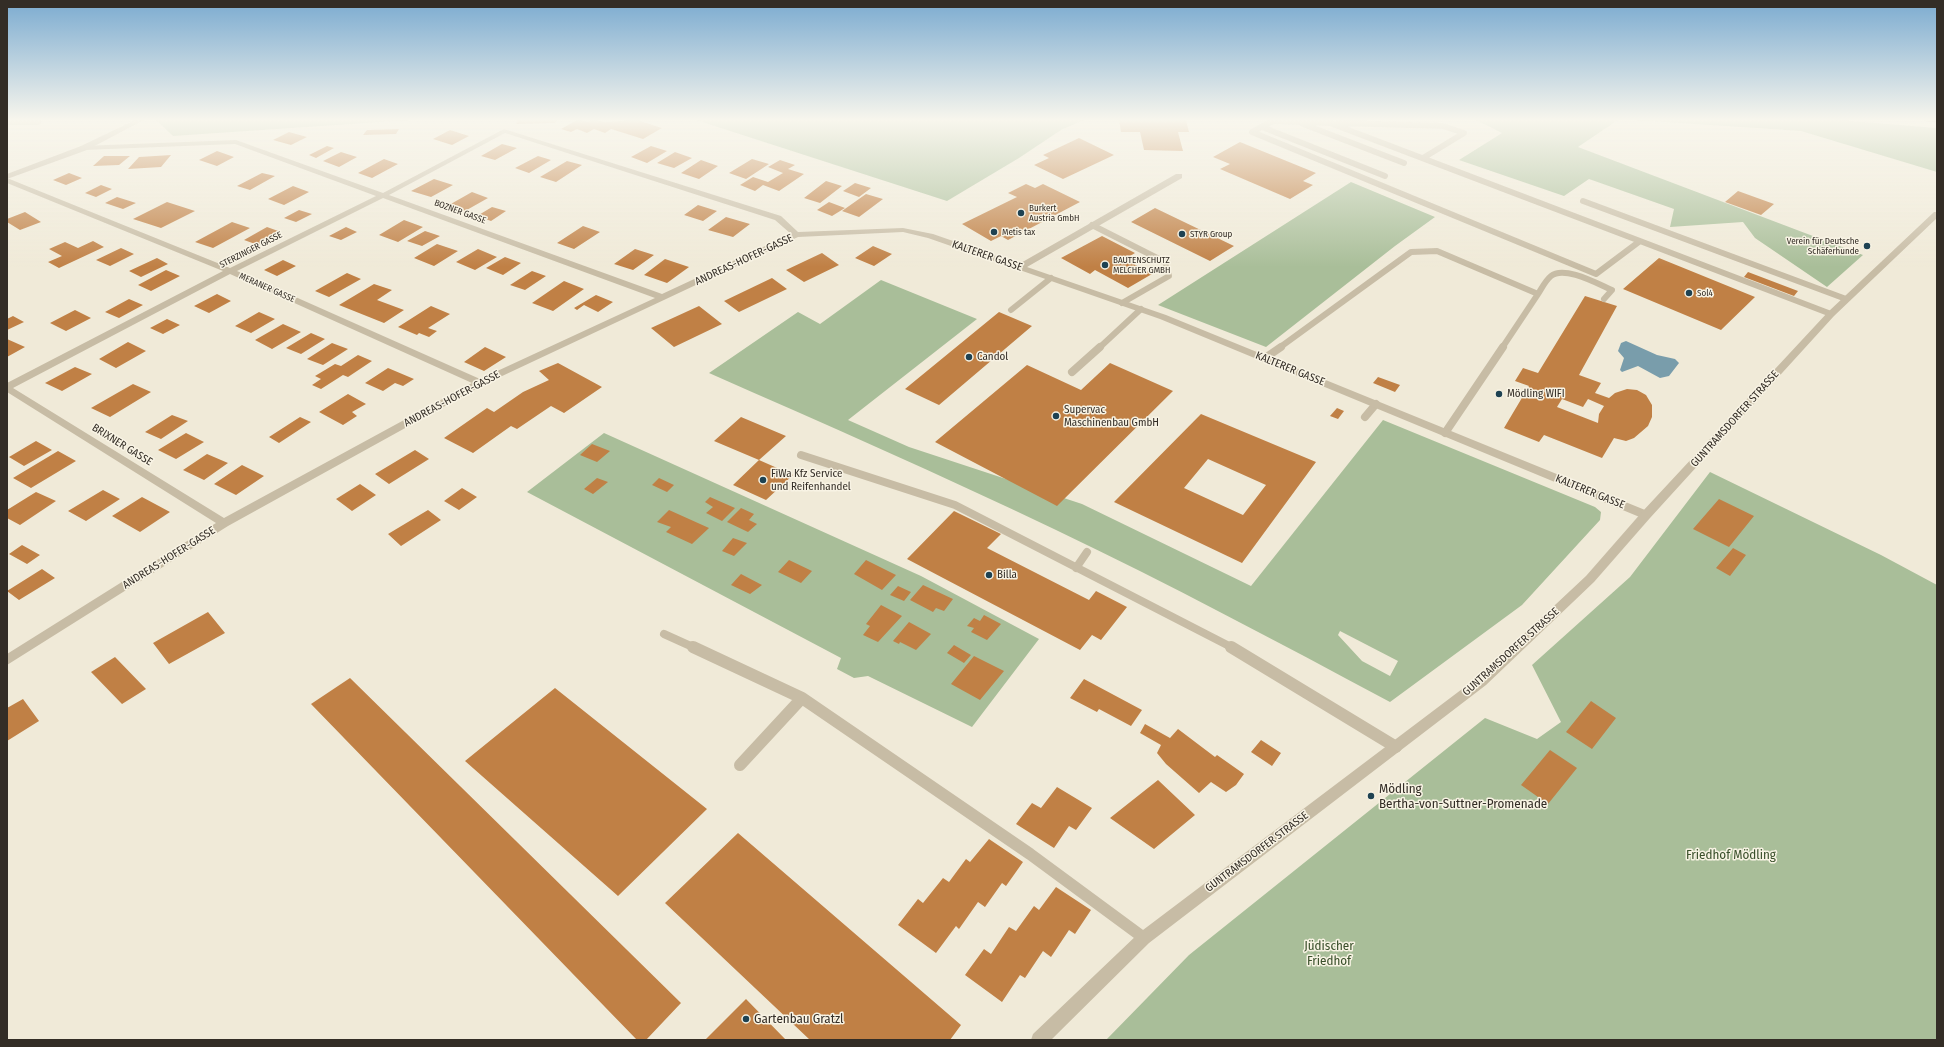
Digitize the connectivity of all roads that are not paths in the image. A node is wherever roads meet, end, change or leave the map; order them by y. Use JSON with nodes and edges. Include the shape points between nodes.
{"nodes":[{"id":1,"x":29,"y":169,"type":"edge"},
{"id":2,"x":311,"y":169,"type":"edge"},
{"id":3,"x":433,"y":169,"type":"edge"},
{"id":4,"x":623,"y":169,"type":"edge"},
{"id":5,"x":1341,"y":169,"type":"edge"},
{"id":6,"x":1367,"y":169,"type":"edge"},
{"id":7,"x":1451,"y":169,"type":"edge"},
{"id":8,"x":1179,"y":176,"type":"dead end"},
{"id":9,"x":1385,"y":176,"type":"dead end"},
{"id":10,"x":7,"y":177,"type":"edge"},
{"id":11,"x":7,"y":180,"type":"edge"},
{"id":12,"x":384,"y":195,"type":"junction"},
{"id":13,"x":1583,"y":201,"type":"dead end"},
{"id":14,"x":1937,"y":214,"type":"edge"},
{"id":15,"x":1092,"y":225,"type":"junction"},
{"id":16,"x":796,"y":235,"type":"junction"},
{"id":17,"x":930,"y":236,"type":"joint"},
{"id":18,"x":1640,"y":241,"type":"junction"},
{"id":19,"x":1020,"y":267,"type":"junction"},
{"id":20,"x":230,"y":271,"type":"junction"},
{"id":21,"x":1051,"y":278,"type":"junction"},
{"id":22,"x":1538,"y":294,"type":"junction"},
{"id":23,"x":662,"y":297,"type":"junction"},
{"id":24,"x":1604,"y":299,"type":"dead end"},
{"id":25,"x":1846,"y":300,"type":"junction"},
{"id":26,"x":1122,"y":303,"type":"junction"},
{"id":27,"x":1011,"y":310,"type":"dead end"},
{"id":28,"x":1141,"y":310,"type":"junction"},
{"id":29,"x":1831,"y":314,"type":"junction"},
{"id":30,"x":1265,"y":358,"type":"junction"},
{"id":31,"x":1072,"y":372,"type":"dead end"},
{"id":32,"x":480,"y":383,"type":"junction"},
{"id":33,"x":7,"y":388,"type":"edge"},
{"id":34,"x":1376,"y":404,"type":"junction"},
{"id":35,"x":1365,"y":417,"type":"dead end"},
{"id":36,"x":1445,"y":433,"type":"junction"},
{"id":37,"x":801,"y":455,"type":"dead end"},
{"id":38,"x":1646,"y":515,"type":"junction"},
{"id":39,"x":224,"y":523,"type":"junction"},
{"id":40,"x":1088,"y":552,"type":"dead end"},
{"id":41,"x":1076,"y":568,"type":"junction"},
{"id":42,"x":664,"y":634,"type":"dead end"},
{"id":43,"x":7,"y":660,"type":"edge"},
{"id":44,"x":802,"y":698,"type":"junction"},
{"id":45,"x":1396,"y":747,"type":"junction"},
{"id":46,"x":740,"y":765,"type":"dead end"},
{"id":47,"x":1144,"y":938,"type":"junction"},
{"id":48,"x":1039,"y":1040,"type":"edge"}],
"edges":[{"from":1,"to":10,"type":"street"},
{"from":2,"to":12,"type":"street","name":"BOZNER GASSE"},
{"from":3,"to":12,"type":"street","name":"STERZINGER GASSE"},
{"from":4,"to":16,"type":"street","name":"STERZINGER GASSE","via":[[778,218]]},
{"from":5,"to":18,"type":"lane","via":[[1596,274]]},
{"from":6,"to":9,"type":"lane"},
{"from":7,"to":18,"type":"lane"},
{"from":8,"to":15,"type":"street"},
{"from":11,"to":20,"type":"street","name":"MERANER GASSE"},
{"from":12,"to":20,"type":"street","name":"STERZINGER GASSE"},
{"from":12,"to":23,"type":"street","name":"BOZNER GASSE"},
{"from":13,"to":25,"type":"lane"},
{"from":14,"to":25,"type":"street","name":"GUNTRAMSDORFER STRASSE"},
{"from":15,"to":19,"type":"street"},
{"from":15,"to":26,"type":"lane","via":[[1165,262],[1168,276]]},
{"from":16,"to":17,"type":"street","name":"ANDREAS-HOFER-GASSE","via":[[904,230]]},
{"from":16,"to":23,"type":"street","name":"ANDREAS-HOFER-GASSE"},
{"from":17,"to":19,"type":"street","name":"KALTERER GASSE"},
{"from":18,"to":29,"type":"lane"},
{"from":19,"to":21,"type":"street","name":"KALTERER GASSE"},
{"from":20,"to":32,"type":"street","name":"MERANER GASSE"},
{"from":20,"to":33,"type":"street","name":"STERZINGER GASSE"},
{"from":21,"to":26,"type":"street","name":"KALTERER GASSE"},
{"from":21,"to":27,"type":"lane"},
{"from":22,"to":24,"type":"lane","via":[[1550,276],[1558,272],[1569,273],[1612,290]]},
{"from":22,"to":30,"type":"lane","via":[[1437,251],[1411,252]]},
{"from":22,"to":36,"type":"lane"},
{"from":23,"to":32,"type":"street","name":"ANDREAS-HOFER-GASSE"},
{"from":25,"to":29,"type":"street","name":"GUNTRAMSDORFER STRASSE"},
{"from":26,"to":28,"type":"street","name":"KALTERER GASSE"},
{"from":28,"to":30,"type":"street","name":"KALTERER GASSE"},
{"from":28,"to":31,"type":"lane"},
{"from":29,"to":38,"type":"street","name":"GUNTRAMSDORFER STRASSE"},
{"from":30,"to":34,"type":"street","name":"KALTERER GASSE"},
{"from":32,"to":39,"type":"street","name":"ANDREAS-HOFER-GASSE"},
{"from":33,"to":39,"type":"street","name":"BRIXNER GASSE"},
{"from":34,"to":35,"type":"lane"},
{"from":34,"to":36,"type":"street","name":"KALTERER GASSE"},
{"from":36,"to":38,"type":"street","name":"KALTERER GASSE"},
{"from":37,"to":41,"type":"lane","via":[[955,505]]},
{"from":38,"to":45,"type":"street","name":"GUNTRAMSDORFER STRASSE","via":[[1590,579],[1482,681]]},
{"from":39,"to":43,"type":"street","name":"ANDREAS-HOFER-GASSE"},
{"from":40,"to":41,"type":"lane"},
{"from":41,"to":45,"type":"lane","via":[[1234,649]]},
{"from":42,"to":44,"type":"lane"},
{"from":44,"to":46,"type":"lane"},
{"from":44,"to":47,"type":"lane","via":[[1030,854]]},
{"from":45,"to":47,"type":"street","name":"GUNTRAMSDORFER STRASSE"},
{"from":47,"to":48,"type":"street","name":"GUNTRAMSDORFER STRASSE"}]}
